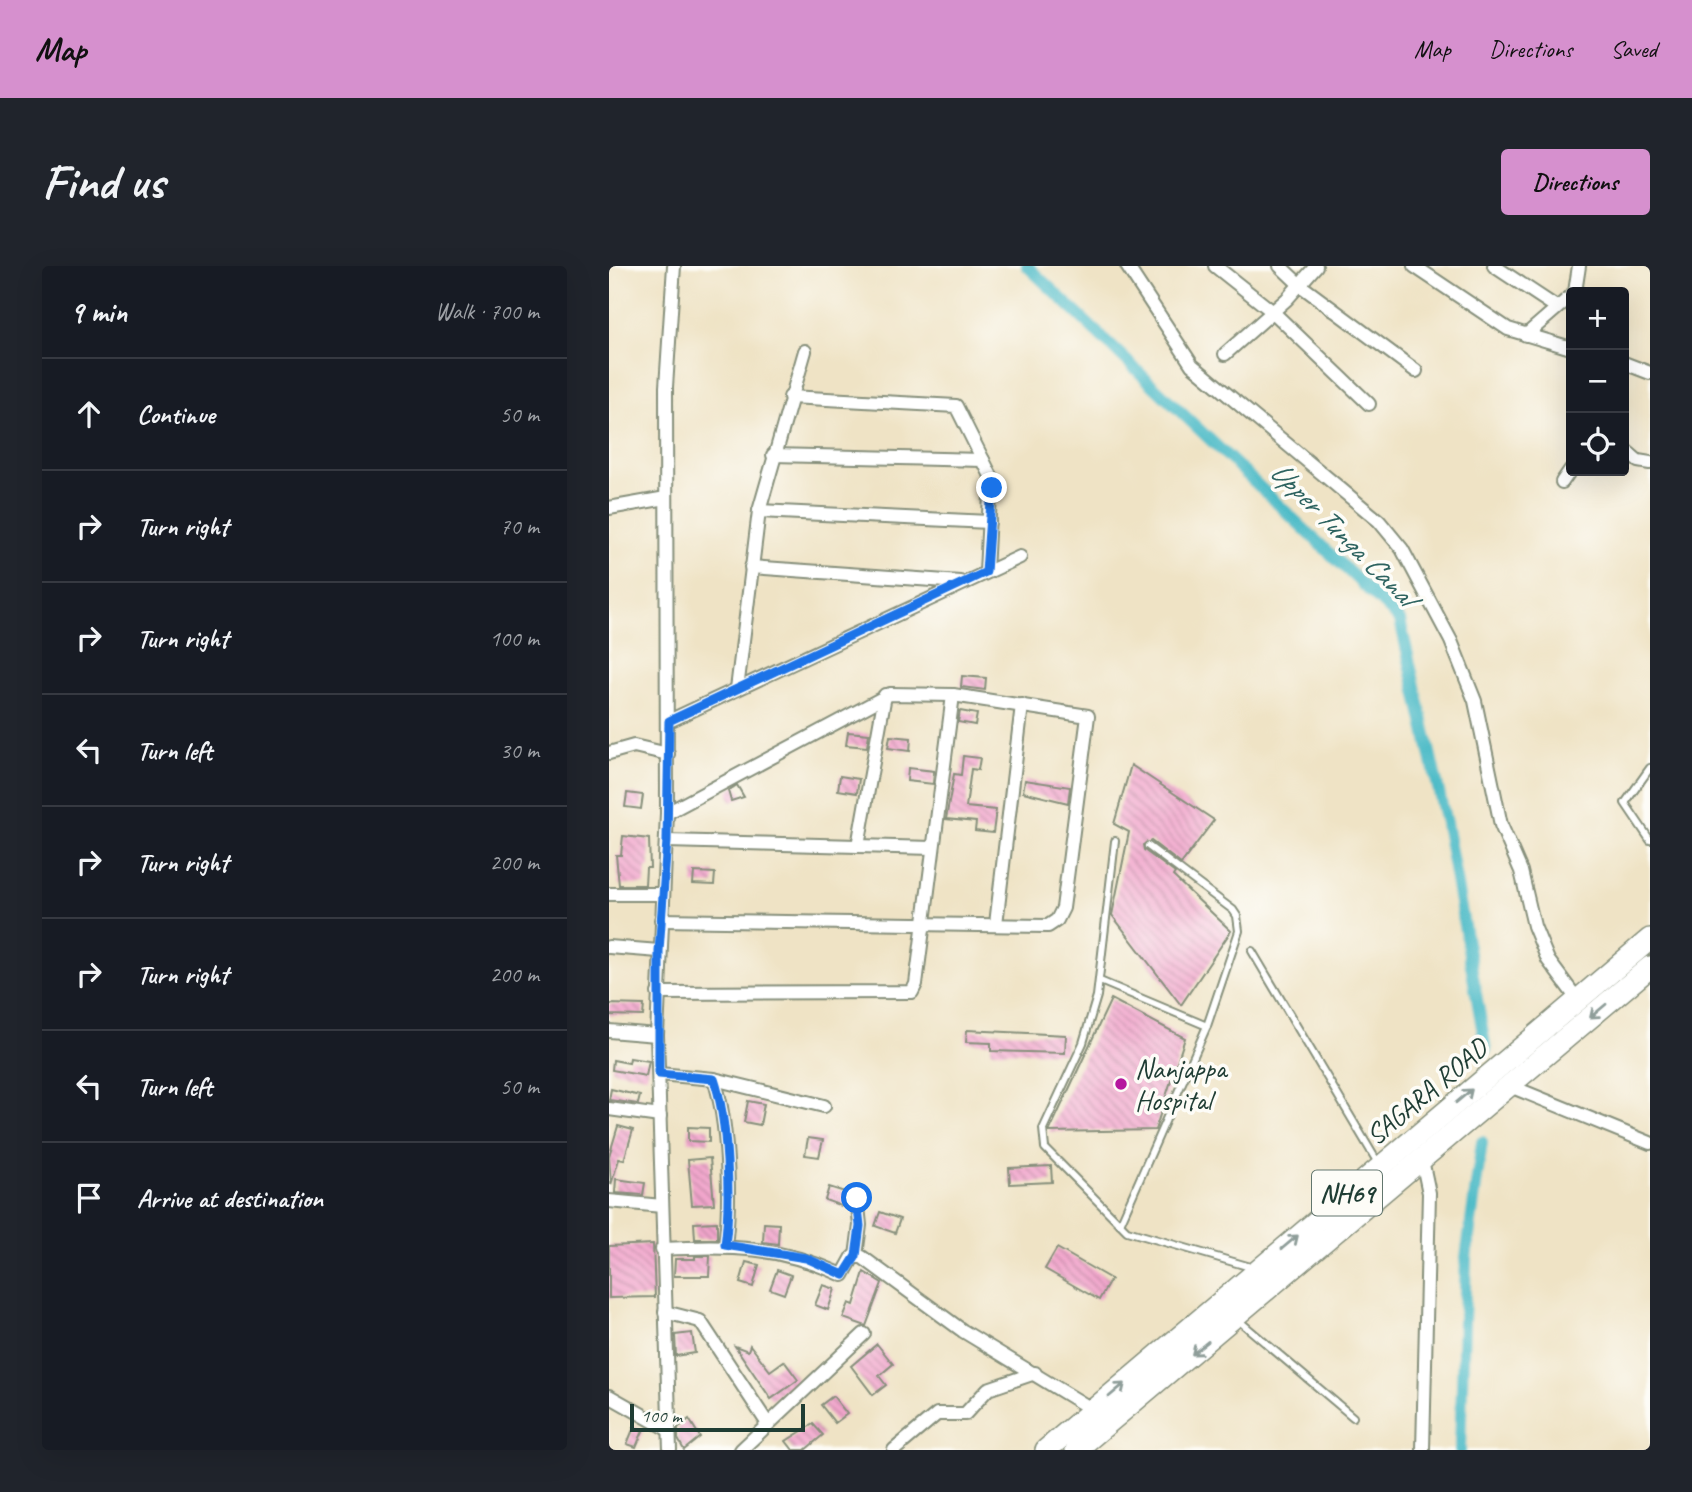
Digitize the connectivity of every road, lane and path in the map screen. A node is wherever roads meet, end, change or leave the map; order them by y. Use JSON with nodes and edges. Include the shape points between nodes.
{"nodes":[{"id":1,"x":674,"y":266,"type":"edge"},
{"id":2,"x":1126,"y":266,"type":"edge"},
{"id":3,"x":1215,"y":266,"type":"edge"},
{"id":4,"x":1280,"y":266,"type":"edge"},
{"id":5,"x":1316,"y":266,"type":"edge"},
{"id":6,"x":1414,"y":266,"type":"edge"},
{"id":7,"x":1495,"y":266,"type":"edge"},
{"id":8,"x":1579,"y":266,"type":"edge"},
{"id":9,"x":1300,"y":285,"type":"junction"},
{"id":10,"x":1576,"y":287,"type":"edge"},
{"id":11,"x":1566,"y":300,"type":"edge"},
{"id":12,"x":1556,"y":307,"type":"junction"},
{"id":13,"x":1273,"y":312,"type":"junction"},
{"id":14,"x":1526,"y":335,"type":"junction"},
{"id":15,"x":1566,"y":347,"type":"edge"},
{"id":16,"x":805,"y":351,"type":"dead end"},
{"id":17,"x":1225,"y":354,"type":"dead end"},
{"id":18,"x":1629,"y":365,"type":"edge"},
{"id":19,"x":1416,"y":371,"type":"dead end"},
{"id":20,"x":1650,"y":373,"type":"edge"},
{"id":21,"x":790,"y":397,"type":"junction"},
{"id":22,"x":1369,"y":404,"type":"dead end"},
{"id":23,"x":1629,"y":453,"type":"edge"},
{"id":24,"x":773,"y":455,"type":"junction"},
{"id":25,"x":983,"y":460,"type":"junction"},
{"id":26,"x":1650,"y":463,"type":"edge"},
{"id":27,"x":1566,"y":476,"type":"edge"},
{"id":28,"x":1562,"y":482,"type":"dead end"},
{"id":29,"x":666,"y":498,"type":"junction"},
{"id":30,"x":609,"y":508,"type":"edge"},
{"id":31,"x":759,"y":511,"type":"junction"},
{"id":32,"x":989,"y":523,"type":"junction"},
{"id":33,"x":1020,"y":557,"type":"dead end"},
{"id":34,"x":751,"y":567,"type":"junction"},
{"id":35,"x":986,"y":572,"type":"junction"},
{"id":36,"x":962,"y":582,"type":"junction"},
{"id":37,"x":737,"y":689,"type":"junction"},
{"id":38,"x":885,"y":695,"type":"junction"},
{"id":39,"x":953,"y":695,"type":"junction"},
{"id":40,"x":1022,"y":705,"type":"junction"},
{"id":41,"x":669,"y":721,"type":"junction"},
{"id":42,"x":609,"y":753,"type":"edge"},
{"id":43,"x":668,"y":754,"type":"junction"},
{"id":44,"x":1650,"y":768,"type":"edge"},
{"id":45,"x":1648,"y":777,"type":"edge"},
{"id":46,"x":667,"y":813,"type":"junction"},
{"id":47,"x":1650,"y":840,"type":"edge"},
{"id":48,"x":667,"y":841,"type":"junction"},
{"id":49,"x":1115,"y":841,"type":"dead end"},
{"id":50,"x":858,"y":846,"type":"junction"},
{"id":51,"x":1148,"y":846,"type":"dead end"},
{"id":52,"x":933,"y":848,"type":"junction"},
{"id":53,"x":609,"y":894,"type":"edge"},
{"id":54,"x":663,"y":894,"type":"junction"},
{"id":55,"x":661,"y":920,"type":"junction"},
{"id":56,"x":923,"y":922,"type":"junction"},
{"id":57,"x":996,"y":923,"type":"junction"},
{"id":58,"x":1650,"y":939,"type":"edge"},
{"id":59,"x":609,"y":947,"type":"edge"},
{"id":60,"x":659,"y":951,"type":"junction"},
{"id":61,"x":1252,"y":951,"type":"dead end"},
{"id":62,"x":1650,"y":967,"type":"edge"},
{"id":63,"x":1100,"y":981,"type":"junction"},
{"id":64,"x":658,"y":993,"type":"junction"},
{"id":65,"x":1577,"y":999,"type":"junction"},
{"id":66,"x":1207,"y":1026,"type":"junction"},
{"id":67,"x":609,"y":1031,"type":"edge"},
{"id":68,"x":657,"y":1035,"type":"junction"},
{"id":69,"x":659,"y":1074,"type":"junction"},
{"id":70,"x":714,"y":1079,"type":"junction"},
{"id":71,"x":1501,"y":1079,"type":"junction"},
{"id":72,"x":824,"y":1106,"type":"dead end"},
{"id":73,"x":609,"y":1109,"type":"edge"},
{"id":74,"x":660,"y":1116,"type":"junction"},
{"id":75,"x":1650,"y":1143,"type":"edge"},
{"id":76,"x":1422,"y":1160,"type":"junction"},
{"id":77,"x":1380,"y":1166,"type":"junction"},
{"id":78,"x":857,"y":1198,"type":"dead end"},
{"id":79,"x":609,"y":1201,"type":"edge"},
{"id":80,"x":662,"y":1206,"type":"junction"},
{"id":81,"x":1120,"y":1224,"type":"junction"},
{"id":82,"x":725,"y":1245,"type":"junction"},
{"id":83,"x":662,"y":1249,"type":"junction"},
{"id":84,"x":856,"y":1256,"type":"junction"},
{"id":85,"x":1258,"y":1269,"type":"junction"},
{"id":86,"x":665,"y":1312,"type":"junction"},
{"id":87,"x":1236,"y":1318,"type":"junction"},
{"id":88,"x":864,"y":1334,"type":"dead end"},
{"id":89,"x":1035,"y":1373,"type":"junction"},
{"id":90,"x":609,"y":1396,"type":"edge"},
{"id":91,"x":1093,"y":1410,"type":"junction"},
{"id":92,"x":1353,"y":1417,"type":"dead end"},
{"id":93,"x":768,"y":1424,"type":"junction"},
{"id":94,"x":669,"y":1430,"type":"junction"},
{"id":95,"x":670,"y":1450,"type":"edge"},
{"id":96,"x":741,"y":1450,"type":"edge"},
{"id":97,"x":894,"y":1450,"type":"edge"},
{"id":98,"x":1047,"y":1450,"type":"edge"},
{"id":99,"x":1076,"y":1450,"type":"edge"},
{"id":100,"x":1423,"y":1450,"type":"edge"}],
"edges":[{"from":1,"to":29,"type":"street","via":[[666,387]]},
{"from":2,"to":65,"type":"street","via":[[1192,365],[1379,520],[1402,549],[1451,641],[1475,701],[1501,825],[1524,879],[1534,926],[1548,960]]},
{"from":3,"to":13,"type":"street"},
{"from":4,"to":9,"type":"street"},
{"from":5,"to":9,"type":"street"},
{"from":6,"to":14,"type":"street","via":[[1493,321]]},
{"from":7,"to":12,"type":"street"},
{"from":8,"to":10,"type":"street"},
{"from":9,"to":13,"type":"street"},
{"from":9,"to":19,"type":"street"},
{"from":11,"to":12,"type":"street"},
{"from":12,"to":14,"type":"street"},
{"from":13,"to":17,"type":"street"},
{"from":13,"to":22,"type":"street"},
{"from":14,"to":15,"type":"street"},
{"from":16,"to":21,"type":"street"},
{"from":18,"to":20,"type":"street"},
{"from":21,"to":24,"type":"street"},
{"from":21,"to":25,"type":"street","via":[[953,404]]},
{"from":23,"to":26,"type":"street"},
{"from":24,"to":25,"type":"street"},
{"from":24,"to":31,"type":"street"},
{"from":25,"to":32,"type":"street","via":[[991,476]]},
{"from":27,"to":28,"type":"street"},
{"from":29,"to":30,"type":"street"},
{"from":29,"to":41,"type":"street"},
{"from":31,"to":32,"type":"street"},
{"from":31,"to":34,"type":"street"},
{"from":32,"to":35,"type":"street"},
{"from":33,"to":35,"type":"street"},
{"from":34,"to":36,"type":"street"},
{"from":34,"to":37,"type":"street"},
{"from":35,"to":36,"type":"street"},
{"from":36,"to":37,"type":"street"},
{"from":37,"to":41,"type":"street"},
{"from":38,"to":39,"type":"street"},
{"from":38,"to":46,"type":"street"},
{"from":38,"to":50,"type":"street"},
{"from":39,"to":40,"type":"street"},
{"from":39,"to":52,"type":"street"},
{"from":40,"to":57,"type":"street"},
{"from":40,"to":57,"type":"street","via":[[1084,713],[1089,718],[1061,914],[1048,926]]},
{"from":41,"to":43,"type":"street"},
{"from":42,"to":43,"type":"street","via":[[634,746]]},
{"from":43,"to":46,"type":"street"},
{"from":44,"to":45,"type":"lane"},
{"from":45,"to":47,"type":"lane","via":[[1625,805]]},
{"from":46,"to":48,"type":"street"},
{"from":48,"to":50,"type":"street"},
{"from":48,"to":54,"type":"street"},
{"from":49,"to":63,"type":"lane"},
{"from":50,"to":52,"type":"street"},
{"from":51,"to":66,"type":"lane","via":[[1237,916],[1238,939]]},
{"from":52,"to":56,"type":"street"},
{"from":53,"to":54,"type":"street"},
{"from":54,"to":55,"type":"street"},
{"from":55,"to":56,"type":"street"},
{"from":55,"to":60,"type":"street"},
{"from":56,"to":57,"type":"street"},
{"from":56,"to":64,"type":"street","via":[[916,985],[908,994]]},
{"from":58,"to":65,"type":"highway","name":"SAGARA ROAD","number":"NH69"},
{"from":59,"to":60,"type":"street"},
{"from":60,"to":64,"type":"street"},
{"from":61,"to":77,"type":"lane"},
{"from":62,"to":71,"type":"highway","name":"SAGARA ROAD","number":"NH69","one_way":true},
{"from":63,"to":66,"type":"lane"},
{"from":63,"to":81,"type":"lane","via":[[1090,1024],[1043,1129],[1042,1142]]},
{"from":64,"to":68,"type":"street"},
{"from":65,"to":71,"type":"highway","name":"SAGARA ROAD","number":"NH69"},
{"from":66,"to":81,"type":"lane"},
{"from":67,"to":68,"type":"street"},
{"from":68,"to":69,"type":"street"},
{"from":69,"to":70,"type":"street"},
{"from":69,"to":74,"type":"street"},
{"from":70,"to":72,"type":"street"},
{"from":70,"to":82,"type":"street","via":[[722,1107],[728,1216]]},
{"from":71,"to":75,"type":"street"},
{"from":71,"to":76,"type":"highway","name":"SAGARA ROAD","number":"NH69"},
{"from":77,"to":71,"type":"highway","name":"SAGARA ROAD","number":"NH69","one_way":true},
{"from":73,"to":74,"type":"street"},
{"from":74,"to":80,"type":"street"},
{"from":76,"to":87,"type":"highway","name":"SAGARA ROAD","number":"NH69"},
{"from":76,"to":100,"type":"street","via":[[1429,1193]]},
{"from":85,"to":77,"type":"highway","name":"SAGARA ROAD","number":"NH69","one_way":true},
{"from":78,"to":84,"type":"street"},
{"from":79,"to":80,"type":"street"},
{"from":80,"to":83,"type":"street"},
{"from":81,"to":85,"type":"lane","via":[[1132,1233]]},
{"from":82,"to":83,"type":"street"},
{"from":82,"to":84,"type":"street","via":[[806,1258],[843,1275]]},
{"from":83,"to":86,"type":"street"},
{"from":84,"to":89,"type":"street","via":[[963,1331]]},
{"from":91,"to":85,"type":"highway","name":"SAGARA ROAD","number":"NH69","one_way":true},
{"from":86,"to":93,"type":"street","via":[[700,1321]]},
{"from":86,"to":94,"type":"street"},
{"from":87,"to":92,"type":"lane"},
{"from":87,"to":99,"type":"highway","name":"SAGARA ROAD","number":"NH69","one_way":true},
{"from":88,"to":93,"type":"street"},
{"from":89,"to":91,"type":"street"},
{"from":89,"to":97,"type":"street","via":[[988,1389],[965,1414],[937,1414]]},
{"from":90,"to":94,"type":"street"},
{"from":91,"to":98,"type":"highway","name":"SAGARA ROAD","number":"NH69"},
{"from":93,"to":96,"type":"street"},
{"from":94,"to":95,"type":"street"}]}
